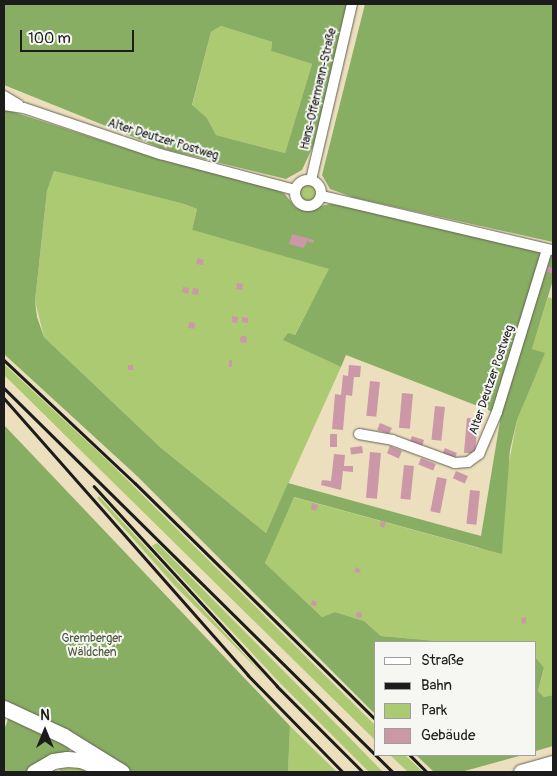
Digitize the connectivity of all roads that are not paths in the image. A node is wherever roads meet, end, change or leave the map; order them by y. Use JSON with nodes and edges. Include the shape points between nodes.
{"nodes":[{"id":1,"x":352,"y":4,"type":"edge"},
{"id":2,"x":4,"y":96,"type":"edge"},
{"id":3,"x":4,"y":105,"type":"edge"},
{"id":4,"x":24,"y":108,"type":"junction"},
{"id":5,"x":311,"y":180,"type":"junction"},
{"id":6,"x":295,"y":190,"type":"junction"},
{"id":7,"x":322,"y":196,"type":"junction"},
{"id":8,"x":550,"y":249,"type":"edge"},
{"id":9,"x":359,"y":434,"type":"dead end"},
{"id":10,"x":4,"y":708,"type":"edge"},
{"id":11,"x":553,"y":763,"type":"edge"},
{"id":12,"x":34,"y":772,"type":"edge"},
{"id":13,"x":108,"y":772,"type":"edge"},
{"id":14,"x":122,"y":772,"type":"edge"},
{"id":15,"x":521,"y":772,"type":"edge"}],
"edges":[{"from":1,"to":5,"type":"street","name":"Hans-Offermann-Straße"},
{"from":2,"to":4,"type":"street","name":"Alter Deutzer Postweg"},
{"from":3,"to":4,"type":"street","name":"Alter Deutzer Postweg"},
{"from":4,"to":6,"type":"street","name":"Alter Deutzer Postweg","via":[[160,154]]},
{"from":5,"to":6,"type":"street","via":[[301,182]]},
{"from":5,"to":7,"type":"street","via":[[320,186]]},
{"from":6,"to":7,"type":"street","via":[[297,201],[305,206],[316,205]]},
{"from":7,"to":8,"type":"street","name":"Alter Deutzer Postweg"},
{"from":8,"to":9,"type":"street","name":"Alter Deutzer Postweg","via":[[497,412],[479,454],[468,462],[455,463],[392,440]]},
{"from":10,"to":14,"type":"highway","via":[[72,740]]},
{"from":11,"to":15,"type":"highway"},
{"from":12,"to":13,"type":"highway","via":[[53,761],[66,759],[95,764]]}]}
